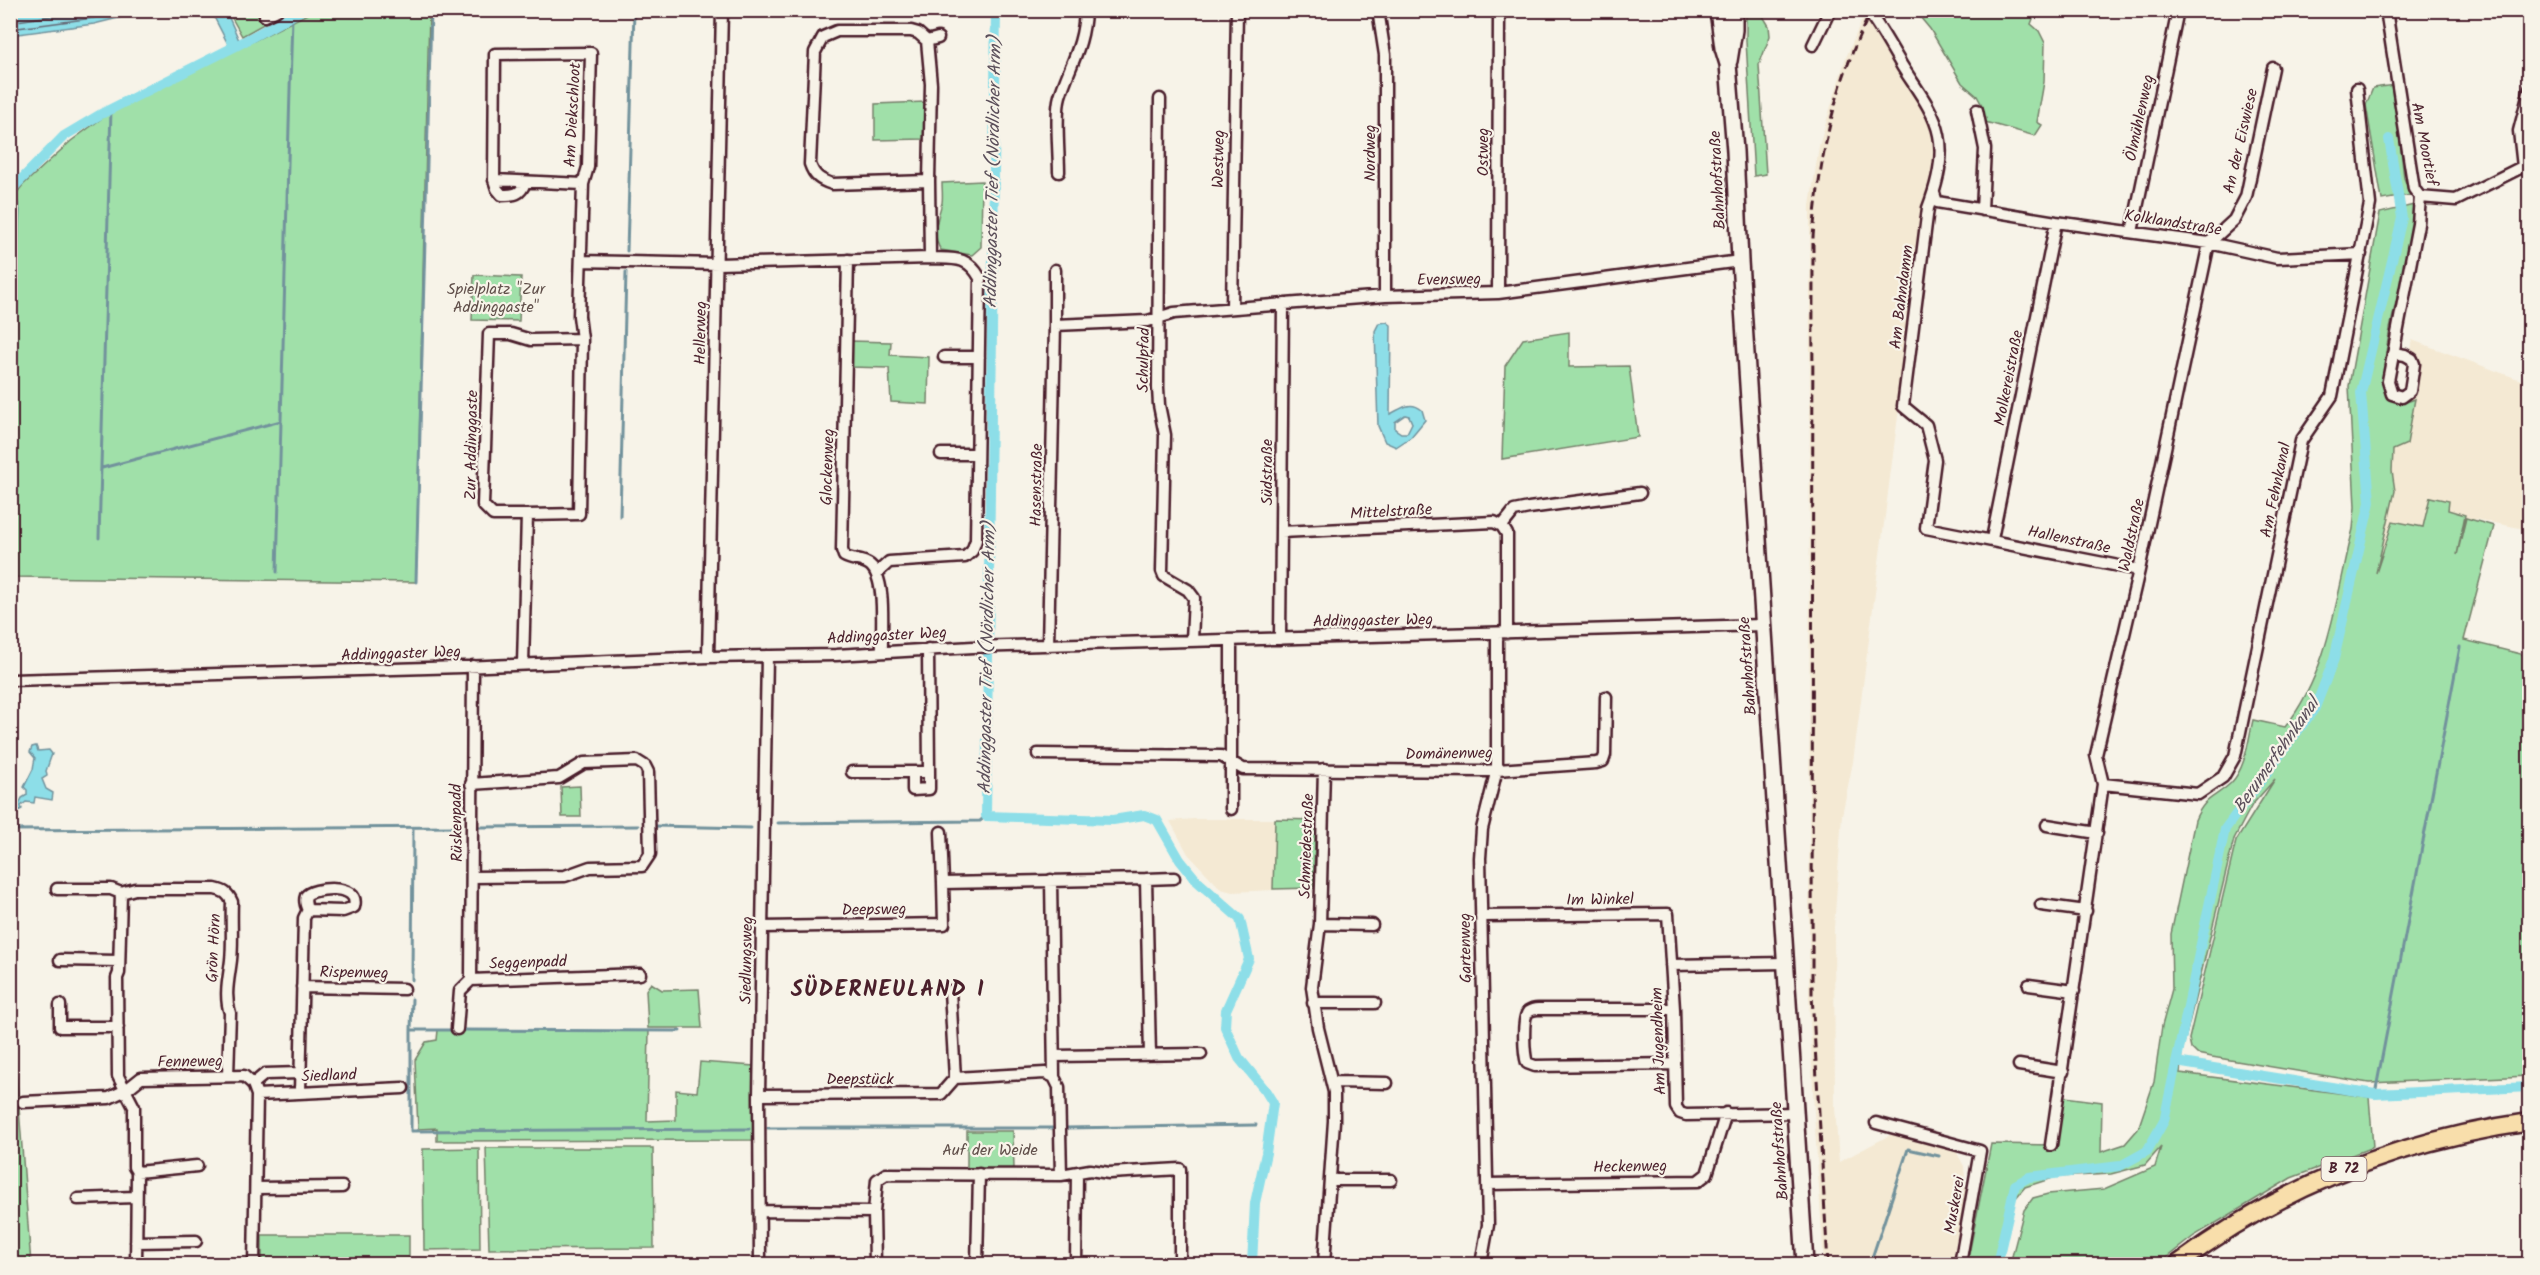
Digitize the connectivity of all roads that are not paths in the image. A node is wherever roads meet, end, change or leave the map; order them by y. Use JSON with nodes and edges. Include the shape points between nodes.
{"nodes":[{"id":1,"x":277,"y":10,"type":"edge"},
{"id":2,"x":722,"y":10,"type":"edge"},
{"id":3,"x":1085,"y":10,"type":"edge"},
{"id":4,"x":1237,"y":10,"type":"edge"},
{"id":5,"x":1378,"y":10,"type":"edge"},
{"id":6,"x":1499,"y":10,"type":"edge"},
{"id":7,"x":1718,"y":10,"type":"edge"},
{"id":8,"x":1734,"y":10,"type":"edge"},
{"id":9,"x":1830,"y":10,"type":"edge"},
{"id":10,"x":1867,"y":10,"type":"edge"},
{"id":11,"x":2178,"y":10,"type":"edge"},
{"id":12,"x":2386,"y":10,"type":"edge"},
{"id":13,"x":265,"y":16,"type":"dead end"},
{"id":14,"x":1813,"y":45,"type":"dead end"},
{"id":15,"x":1728,"y":64,"type":"junction"},
{"id":16,"x":2273,"y":68,"type":"dead end"},
{"id":17,"x":2357,"y":89,"type":"dead end"},
{"id":18,"x":2529,"y":89,"type":"edge"},
{"id":19,"x":1160,"y":99,"type":"dead end"},
{"id":20,"x":1977,"y":110,"type":"dead end"},
{"id":21,"x":2526,"y":165,"type":"edge"},
{"id":22,"x":1059,"y":172,"type":"dead end"},
{"id":23,"x":929,"y":181,"type":"junction"},
{"id":24,"x":583,"y":184,"type":"junction"},
{"id":25,"x":1934,"y":193,"type":"junction"},
{"id":26,"x":2420,"y":197,"type":"junction"},
{"id":27,"x":1982,"y":210,"type":"junction"},
{"id":28,"x":2056,"y":222,"type":"junction"},
{"id":29,"x":2132,"y":232,"type":"junction"},
{"id":30,"x":2209,"y":243,"type":"junction"},
{"id":31,"x":2361,"y":254,"type":"junction"},
{"id":32,"x":930,"y":258,"type":"junction"},
{"id":33,"x":848,"y":260,"type":"junction"},
{"id":34,"x":581,"y":261,"type":"junction"},
{"id":35,"x":1740,"y":261,"type":"junction"},
{"id":36,"x":718,"y":264,"type":"junction"},
{"id":37,"x":1054,"y":270,"type":"dead end"},
{"id":38,"x":1498,"y":294,"type":"junction"},
{"id":39,"x":1385,"y":296,"type":"junction"},
{"id":40,"x":1283,"y":305,"type":"junction"},
{"id":41,"x":1232,"y":308,"type":"junction"},
{"id":42,"x":1159,"y":318,"type":"junction"},
{"id":43,"x":1055,"y":325,"type":"junction"},
{"id":44,"x":582,"y":334,"type":"junction"},
{"id":45,"x":2393,"y":352,"type":"dead end"},
{"id":46,"x":944,"y":357,"type":"dead end"},
{"id":47,"x":979,"y":357,"type":"junction"},
{"id":48,"x":941,"y":454,"type":"dead end"},
{"id":49,"x":977,"y":454,"type":"junction"},
{"id":50,"x":1641,"y":493,"type":"dead end"},
{"id":51,"x":527,"y":515,"type":"junction"},
{"id":52,"x":1502,"y":526,"type":"junction"},
{"id":53,"x":1281,"y":532,"type":"junction"},
{"id":54,"x":1992,"y":539,"type":"junction"},
{"id":55,"x":2139,"y":570,"type":"junction"},
{"id":56,"x":877,"y":573,"type":"junction"},
{"id":57,"x":1763,"y":625,"type":"junction"},
{"id":58,"x":1502,"y":633,"type":"junction"},
{"id":59,"x":1280,"y":639,"type":"junction"},
{"id":60,"x":1192,"y":640,"type":"junction"},
{"id":61,"x":1231,"y":640,"type":"junction"},
{"id":62,"x":1048,"y":646,"type":"junction"},
{"id":63,"x":928,"y":649,"type":"junction"},
{"id":64,"x":882,"y":651,"type":"junction"},
{"id":65,"x":767,"y":656,"type":"junction"},
{"id":66,"x":708,"y":657,"type":"junction"},
{"id":67,"x":523,"y":664,"type":"junction"},
{"id":68,"x":473,"y":666,"type":"junction"},
{"id":69,"x":11,"y":680,"type":"edge"},
{"id":70,"x":1606,"y":697,"type":"dead end"},
{"id":71,"x":1038,"y":754,"type":"dead end"},
{"id":72,"x":1232,"y":763,"type":"junction"},
{"id":73,"x":1324,"y":769,"type":"junction"},
{"id":74,"x":1497,"y":769,"type":"junction"},
{"id":75,"x":852,"y":772,"type":"dead end"},
{"id":76,"x":913,"y":772,"type":"junction"},
{"id":77,"x":929,"y":772,"type":"junction"},
{"id":78,"x":471,"y":784,"type":"junction"},
{"id":79,"x":2103,"y":784,"type":"junction"},
{"id":80,"x":1231,"y":809,"type":"dead end"},
{"id":81,"x":2047,"y":825,"type":"dead end"},
{"id":82,"x":940,"y":832,"type":"dead end"},
{"id":83,"x":2097,"y":833,"type":"junction"},
{"id":84,"x":473,"y":877,"type":"junction"},
{"id":85,"x":1174,"y":878,"type":"dead end"},
{"id":86,"x":1146,"y":879,"type":"junction"},
{"id":87,"x":1051,"y":880,"type":"junction"},
{"id":88,"x":943,"y":883,"type":"junction"},
{"id":89,"x":57,"y":889,"type":"dead end"},
{"id":90,"x":122,"y":893,"type":"junction"},
{"id":91,"x":2041,"y":905,"type":"dead end"},
{"id":92,"x":308,"y":910,"type":"dead end"},
{"id":93,"x":2086,"y":911,"type":"junction"},
{"id":94,"x":1480,"y":916,"type":"junction"},
{"id":95,"x":1320,"y":924,"type":"junction"},
{"id":96,"x":1372,"y":924,"type":"dead end"},
{"id":97,"x":763,"y":927,"type":"junction"},
{"id":98,"x":60,"y":960,"type":"dead end"},
{"id":99,"x":119,"y":961,"type":"junction"},
{"id":100,"x":1785,"y":963,"type":"junction"},
{"id":101,"x":1671,"y":965,"type":"junction"},
{"id":102,"x":640,"y":974,"type":"dead end"},
{"id":103,"x":471,"y":980,"type":"junction"},
{"id":104,"x":2029,"y":985,"type":"dead end"},
{"id":105,"x":302,"y":987,"type":"junction"},
{"id":106,"x":404,"y":989,"type":"dead end"},
{"id":107,"x":950,"y":991,"type":"dead end"},
{"id":108,"x":2074,"y":991,"type":"junction"},
{"id":109,"x":1313,"y":1003,"type":"junction"},
{"id":110,"x":1375,"y":1003,"type":"dead end"},
{"id":111,"x":60,"y":1005,"type":"dead end"},
{"id":112,"x":1674,"y":1009,"type":"junction"},
{"id":113,"x":118,"y":1027,"type":"junction"},
{"id":114,"x":457,"y":1029,"type":"dead end"},
{"id":115,"x":1201,"y":1054,"type":"dead end"},
{"id":116,"x":1150,"y":1055,"type":"junction"},
{"id":117,"x":1054,"y":1056,"type":"junction"},
{"id":118,"x":1675,"y":1064,"type":"junction"},
{"id":119,"x":2019,"y":1065,"type":"dead end"},
{"id":120,"x":2063,"y":1072,"type":"junction"},
{"id":121,"x":300,"y":1073,"type":"junction"},
{"id":122,"x":228,"y":1076,"type":"junction"},
{"id":123,"x":955,"y":1077,"type":"junction"},
{"id":124,"x":1054,"y":1077,"type":"junction"},
{"id":125,"x":1332,"y":1082,"type":"junction"},
{"id":126,"x":253,"y":1083,"type":"junction"},
{"id":127,"x":1387,"y":1083,"type":"dead end"},
{"id":128,"x":403,"y":1088,"type":"dead end"},
{"id":129,"x":126,"y":1090,"type":"junction"},
{"id":130,"x":300,"y":1092,"type":"junction"},
{"id":131,"x":256,"y":1095,"type":"junction"},
{"id":132,"x":759,"y":1095,"type":"junction"},
{"id":133,"x":23,"y":1102,"type":"dead end"},
{"id":134,"x":1726,"y":1113,"type":"junction"},
{"id":135,"x":1796,"y":1113,"type":"junction"},
{"id":136,"x":2529,"y":1122,"type":"edge"},
{"id":137,"x":1876,"y":1124,"type":"dead end"},
{"id":138,"x":2051,"y":1145,"type":"dead end"},
{"id":139,"x":197,"y":1166,"type":"dead end"},
{"id":140,"x":137,"y":1172,"type":"junction"},
{"id":141,"x":979,"y":1174,"type":"junction"},
{"id":142,"x":1077,"y":1174,"type":"junction"},
{"id":143,"x":1061,"y":1175,"type":"junction"},
{"id":144,"x":1330,"y":1180,"type":"junction"},
{"id":145,"x":1391,"y":1180,"type":"dead end"},
{"id":146,"x":1486,"y":1184,"type":"junction"},
{"id":147,"x":342,"y":1187,"type":"dead end"},
{"id":148,"x":256,"y":1188,"type":"junction"},
{"id":149,"x":135,"y":1197,"type":"junction"},
{"id":150,"x":78,"y":1199,"type":"dead end"},
{"id":151,"x":761,"y":1211,"type":"junction"},
{"id":152,"x":874,"y":1212,"type":"junction"},
{"id":153,"x":196,"y":1241,"type":"dead end"},
{"id":154,"x":136,"y":1242,"type":"junction"},
{"id":155,"x":136,"y":1264,"type":"edge"},
{"id":156,"x":254,"y":1264,"type":"edge"},
{"id":157,"x":760,"y":1264,"type":"edge"},
{"id":158,"x":874,"y":1264,"type":"edge"},
{"id":159,"x":977,"y":1264,"type":"edge"},
{"id":160,"x":1076,"y":1264,"type":"edge"},
{"id":161,"x":1180,"y":1264,"type":"edge"},
{"id":162,"x":1324,"y":1264,"type":"edge"},
{"id":163,"x":1481,"y":1264,"type":"edge"},
{"id":164,"x":1804,"y":1264,"type":"edge"},
{"id":165,"x":1960,"y":1264,"type":"edge"},
{"id":166,"x":2178,"y":1264,"type":"edge"}],
"edges":[{"from":1,"to":13,"type":"street"},
{"from":2,"to":36,"type":"street","name":"Hellerweg"},
{"from":3,"to":22,"type":"street","via":[[1082,38],[1059,98]]},
{"from":4,"to":41,"type":"street","name":"Westweg"},
{"from":5,"to":39,"type":"street","name":"Nordweg","via":[[1385,55]]},
{"from":6,"to":38,"type":"street","name":"Ostweg"},
{"from":7,"to":15,"type":"main road","name":"Bahnhofstraße"},
{"from":8,"to":15,"type":"main road","name":"Bahnhofstraße"},
{"from":9,"to":14,"type":"street"},
{"from":10,"to":25,"type":"street","name":"Am Bahndamm","via":[[1934,118],[1940,137]]},
{"from":11,"to":29,"type":"street","name":"Ölmühlenweg"},
{"from":12,"to":26,"type":"street","name":"Am Moortief","via":[[2414,189]]},
{"from":15,"to":35,"type":"main road","name":"Bahnhofstraße"},
{"from":16,"to":30,"type":"street","name":"An der Eiswiese","via":[[2246,197],[2234,220]]},
{"from":17,"to":31,"type":"street","name":"Am Fehnkanal","via":[[2370,204]]},
{"from":18,"to":21,"type":"street","via":[[2519,131]]},
{"from":19,"to":42,"type":"street","name":"Schulpfad"},
{"from":20,"to":27,"type":"street","via":[[1985,149]]},
{"from":21,"to":26,"type":"street","via":[[2456,200]]},
{"from":23,"to":23,"type":"street","via":[[832,184],[813,173],[810,164],[815,52],[823,37],[837,31],[911,31],[932,40]]},
{"from":23,"to":32,"type":"street"},
{"from":24,"to":24,"type":"street","name":"Am Diekschloot","via":[[494,180],[495,54],[591,53],[588,167]]},
{"from":24,"to":34,"type":"street","name":"Am Diekschloot"},
{"from":25,"to":27,"type":"street","name":"Kolklandstraße","via":[[1938,202]]},
{"from":25,"to":54,"type":"street","name":"Am Bahndamm","via":[[1928,208],[1903,406],[1926,425],[1935,460],[1926,528]]},
{"from":26,"to":45,"type":"street","name":"Am Moortief"},
{"from":27,"to":28,"type":"street","name":"Kolklandstraße"},
{"from":28,"to":29,"type":"street","name":"Kolklandstraße"},
{"from":28,"to":54,"type":"street","name":"Molkereistraße"},
{"from":29,"to":30,"type":"street","name":"Kolklandstraße"},
{"from":30,"to":31,"type":"street","name":"Kolklandstraße","via":[[2277,258]]},
{"from":30,"to":55,"type":"street","name":"Waldstraße"},
{"from":31,"to":79,"type":"street","name":"Am Fehnkanal","via":[[2332,396],[2301,441],[2235,756],[2223,777],[2198,795]]},
{"from":32,"to":33,"type":"street"},
{"from":32,"to":47,"type":"street","via":[[962,260],[974,267],[980,278]]},
{"from":33,"to":36,"type":"street"},
{"from":33,"to":56,"type":"street","name":"Glockenweg","via":[[842,550],[844,556],[864,561]]},
{"from":34,"to":36,"type":"street"},
{"from":34,"to":44,"type":"street","name":"Am Diekschloot"},
{"from":35,"to":38,"type":"street","name":"Evensweg"},
{"from":35,"to":57,"type":"main road","name":"Bahnhofstraße"},
{"from":36,"to":66,"type":"street","name":"Hellerweg"},
{"from":37,"to":43,"type":"street","name":"Hasenstraße"},
{"from":38,"to":39,"type":"street","name":"Evensweg"},
{"from":39,"to":40,"type":"street","name":"Evensweg"},
{"from":40,"to":41,"type":"street","name":"Evensweg"},
{"from":40,"to":53,"type":"street","name":"Südstraße"},
{"from":41,"to":42,"type":"street","name":"Evensweg"},
{"from":42,"to":43,"type":"street"},
{"from":42,"to":60,"type":"street","name":"Schulpfad","via":[[1158,405],[1165,435],[1162,571],[1194,598]]},
{"from":43,"to":62,"type":"street","name":"Hasenstraße"},
{"from":44,"to":51,"type":"street","name":"Am Diekschloot","via":[[579,514]]},
{"from":44,"to":51,"type":"street","name":"Zur Addinggaste","via":[[531,340],[489,334],[483,505],[493,515]]},
{"from":46,"to":47,"type":"street"},
{"from":47,"to":49,"type":"street"},
{"from":48,"to":49,"type":"street"},
{"from":49,"to":56,"type":"street","via":[[972,551],[965,557],[889,562]]},
{"from":50,"to":52,"type":"street","via":[[1529,508],[1514,512]]},
{"from":51,"to":67,"type":"street"},
{"from":52,"to":53,"type":"street","name":"Mittelstraße","via":[[1494,522]]},
{"from":52,"to":58,"type":"street","via":[[1506,534]]},
{"from":53,"to":59,"type":"street","name":"Südstraße"},
{"from":54,"to":55,"type":"street","name":"Hallenstraße"},
{"from":55,"to":79,"type":"street","name":"Waldstraße","via":[[2096,755]]},
{"from":56,"to":64,"type":"street"},
{"from":57,"to":58,"type":"street","name":"Addinggaster Weg"},
{"from":57,"to":100,"type":"main road","name":"Bahnhofstraße"},
{"from":58,"to":59,"type":"street","name":"Addinggaster Weg"},
{"from":58,"to":74,"type":"street","name":"Gartenweg"},
{"from":59,"to":61,"type":"street","name":"Addinggaster Weg"},
{"from":60,"to":61,"type":"street","name":"Addinggaster Weg"},
{"from":60,"to":62,"type":"street","name":"Addinggaster Weg"},
{"from":61,"to":72,"type":"street"},
{"from":62,"to":63,"type":"street","name":"Addinggaster Weg"},
{"from":63,"to":64,"type":"street","name":"Addinggaster Weg"},
{"from":63,"to":77,"type":"street"},
{"from":64,"to":65,"type":"street","name":"Addinggaster Weg"},
{"from":65,"to":66,"type":"street","name":"Addinggaster Weg"},
{"from":65,"to":97,"type":"street","name":"Siedlungsweg"},
{"from":66,"to":67,"type":"street","name":"Addinggaster Weg"},
{"from":67,"to":68,"type":"street","name":"Addinggaster Weg"},
{"from":68,"to":69,"type":"street","name":"Addinggaster Weg"},
{"from":68,"to":78,"type":"street","name":"Rüskenpadd"},
{"from":70,"to":74,"type":"street","name":"Domänenweg","via":[[1603,761]]},
{"from":71,"to":72,"type":"street","name":"Domänenweg","via":[[1221,756]]},
{"from":72,"to":73,"type":"street","name":"Domänenweg","via":[[1243,769]]},
{"from":72,"to":80,"type":"street"},
{"from":73,"to":74,"type":"street","name":"Domänenweg"},
{"from":73,"to":95,"type":"street","name":"Schmiedestraße"},
{"from":74,"to":94,"type":"street","name":"Gartenweg","via":[[1482,828]]},
{"from":75,"to":76,"type":"street"},
{"from":76,"to":77,"type":"street"},
{"from":76,"to":77,"type":"street","via":[[913,790],[929,789]]},
{"from":78,"to":84,"type":"street","name":"Rüskenpadd"},
{"from":78,"to":84,"type":"street","via":[[559,778],[584,763],[637,761],[648,772],[650,844],[650,854],[642,866],[590,867],[565,876]]},
{"from":79,"to":83,"type":"street","name":"Waldstraße"},
{"from":81,"to":83,"type":"street"},
{"from":82,"to":88,"type":"street","name":"Deepsweg"},
{"from":83,"to":93,"type":"street","name":"Waldstraße"},
{"from":84,"to":103,"type":"street","name":"Rüskenpadd"},
{"from":85,"to":86,"type":"street"},
{"from":86,"to":87,"type":"street"},
{"from":86,"to":116,"type":"street"},
{"from":87,"to":88,"type":"street"},
{"from":87,"to":117,"type":"street"},
{"from":88,"to":97,"type":"street","name":"Deepsweg","via":[[944,924]]},
{"from":89,"to":90,"type":"street","name":"Grön Hörn"},
{"from":90,"to":99,"type":"street"},
{"from":90,"to":122,"type":"street","name":"Grön Hörn","via":[[135,889],[215,889],[230,897]]},
{"from":91,"to":93,"type":"street"},
{"from":92,"to":105,"type":"street","name":"Rispenweg","via":[[304,918]]},
{"from":93,"to":108,"type":"street","name":"Waldstraße"},
{"from":94,"to":101,"type":"street","name":"Im Winkel","via":[[1668,914]]},
{"from":94,"to":146,"type":"street","name":"Gartenweg"},
{"from":95,"to":96,"type":"street"},
{"from":95,"to":109,"type":"street","name":"Schmiedestraße"},
{"from":97,"to":132,"type":"street","name":"Siedlungsweg"},
{"from":98,"to":99,"type":"street"},
{"from":99,"to":113,"type":"street"},
{"from":100,"to":101,"type":"street","name":"Am Jugendheim"},
{"from":100,"to":135,"type":"main road","name":"Bahnhofstraße"},
{"from":101,"to":112,"type":"street","name":"Am Jugendheim"},
{"from":102,"to":103,"type":"street","name":"Seggenpadd"},
{"from":103,"to":114,"type":"street","name":"Seggenpadd","via":[[460,991]]},
{"from":104,"to":108,"type":"street"},
{"from":105,"to":106,"type":"street","name":"Rispenweg"},
{"from":105,"to":121,"type":"street","name":"Rispenweg"},
{"from":107,"to":123,"type":"street"},
{"from":108,"to":120,"type":"street","name":"Waldstraße"},
{"from":109,"to":110,"type":"street"},
{"from":109,"to":125,"type":"street","name":"Schmiedestraße"},
{"from":111,"to":113,"type":"street","via":[[60,1026]]},
{"from":112,"to":118,"type":"street","name":"Am Jugendheim"},
{"from":112,"to":118,"type":"street","via":[[1530,1010],[1524,1035],[1527,1063],[1535,1066]]},
{"from":113,"to":129,"type":"street","via":[[118,1076]]},
{"from":115,"to":116,"type":"street"},
{"from":116,"to":117,"type":"street"},
{"from":117,"to":124,"type":"street"},
{"from":118,"to":134,"type":"street","name":"Am Jugendheim","via":[[1676,1107],[1680,1113]]},
{"from":119,"to":120,"type":"street"},
{"from":120,"to":138,"type":"street","name":"Waldstraße"},
{"from":121,"to":126,"type":"street","name":"Siedland","via":[[265,1074]]},
{"from":121,"to":130,"type":"street","name":"Rispenweg"},
{"from":122,"to":126,"type":"street","name":"Fenneweg","via":[[244,1076]]},
{"from":122,"to":129,"type":"street","name":"Fenneweg","via":[[141,1078]]},
{"from":123,"to":124,"type":"street","via":[[1045,1073]]},
{"from":123,"to":132,"type":"street","name":"Deepstück","via":[[941,1094]]},
{"from":124,"to":143,"type":"street","via":[[1059,1087]]},
{"from":125,"to":127,"type":"street"},
{"from":125,"to":144,"type":"street","name":"Schmiedestraße"},
{"from":126,"to":131,"type":"street"},
{"from":128,"to":130,"type":"street","name":"Siedland"},
{"from":129,"to":133,"type":"street","name":"Fenneweg","via":[[109,1098]]},
{"from":129,"to":140,"type":"street","via":[[134,1107]]},
{"from":130,"to":131,"type":"street","name":"Siedland"},
{"from":131,"to":148,"type":"street"},
{"from":132,"to":151,"type":"street","name":"Siedlungsweg"},
{"from":134,"to":135,"type":"street","name":"Am Jugendheim"},
{"from":134,"to":146,"type":"street","name":"Heckenweg","via":[[1707,1174],[1698,1181]]},
{"from":135,"to":164,"type":"main road","name":"Bahnhofstraße"},
{"from":136,"to":166,"type":"main road","number":"B 72","via":[[2433,1139],[2345,1169],[2242,1220]]},
{"from":137,"to":165,"type":"street","name":"Muskerei","via":[[1980,1151]]},
{"from":139,"to":140,"type":"street"},
{"from":140,"to":149,"type":"street"},
{"from":141,"to":143,"type":"street"},
{"from":141,"to":152,"type":"street","via":[[886,1174],[877,1180]]},
{"from":141,"to":159,"type":"street"},
{"from":142,"to":143,"type":"street"},
{"from":142,"to":160,"type":"street"},
{"from":142,"to":161,"type":"street","via":[[1090,1170],[1109,1173],[1180,1169]]},
{"from":144,"to":145,"type":"street"},
{"from":144,"to":162,"type":"street","name":"Schmiedestraße"},
{"from":146,"to":163,"type":"street","name":"Gartenweg","via":[[1488,1225]]},
{"from":147,"to":148,"type":"street"},
{"from":148,"to":156,"type":"street"},
{"from":149,"to":150,"type":"street"},
{"from":149,"to":154,"type":"street"},
{"from":151,"to":152,"type":"street"},
{"from":151,"to":157,"type":"street","name":"Siedlungsweg"},
{"from":152,"to":158,"type":"street"},
{"from":153,"to":154,"type":"street"},
{"from":154,"to":155,"type":"street"}]}
